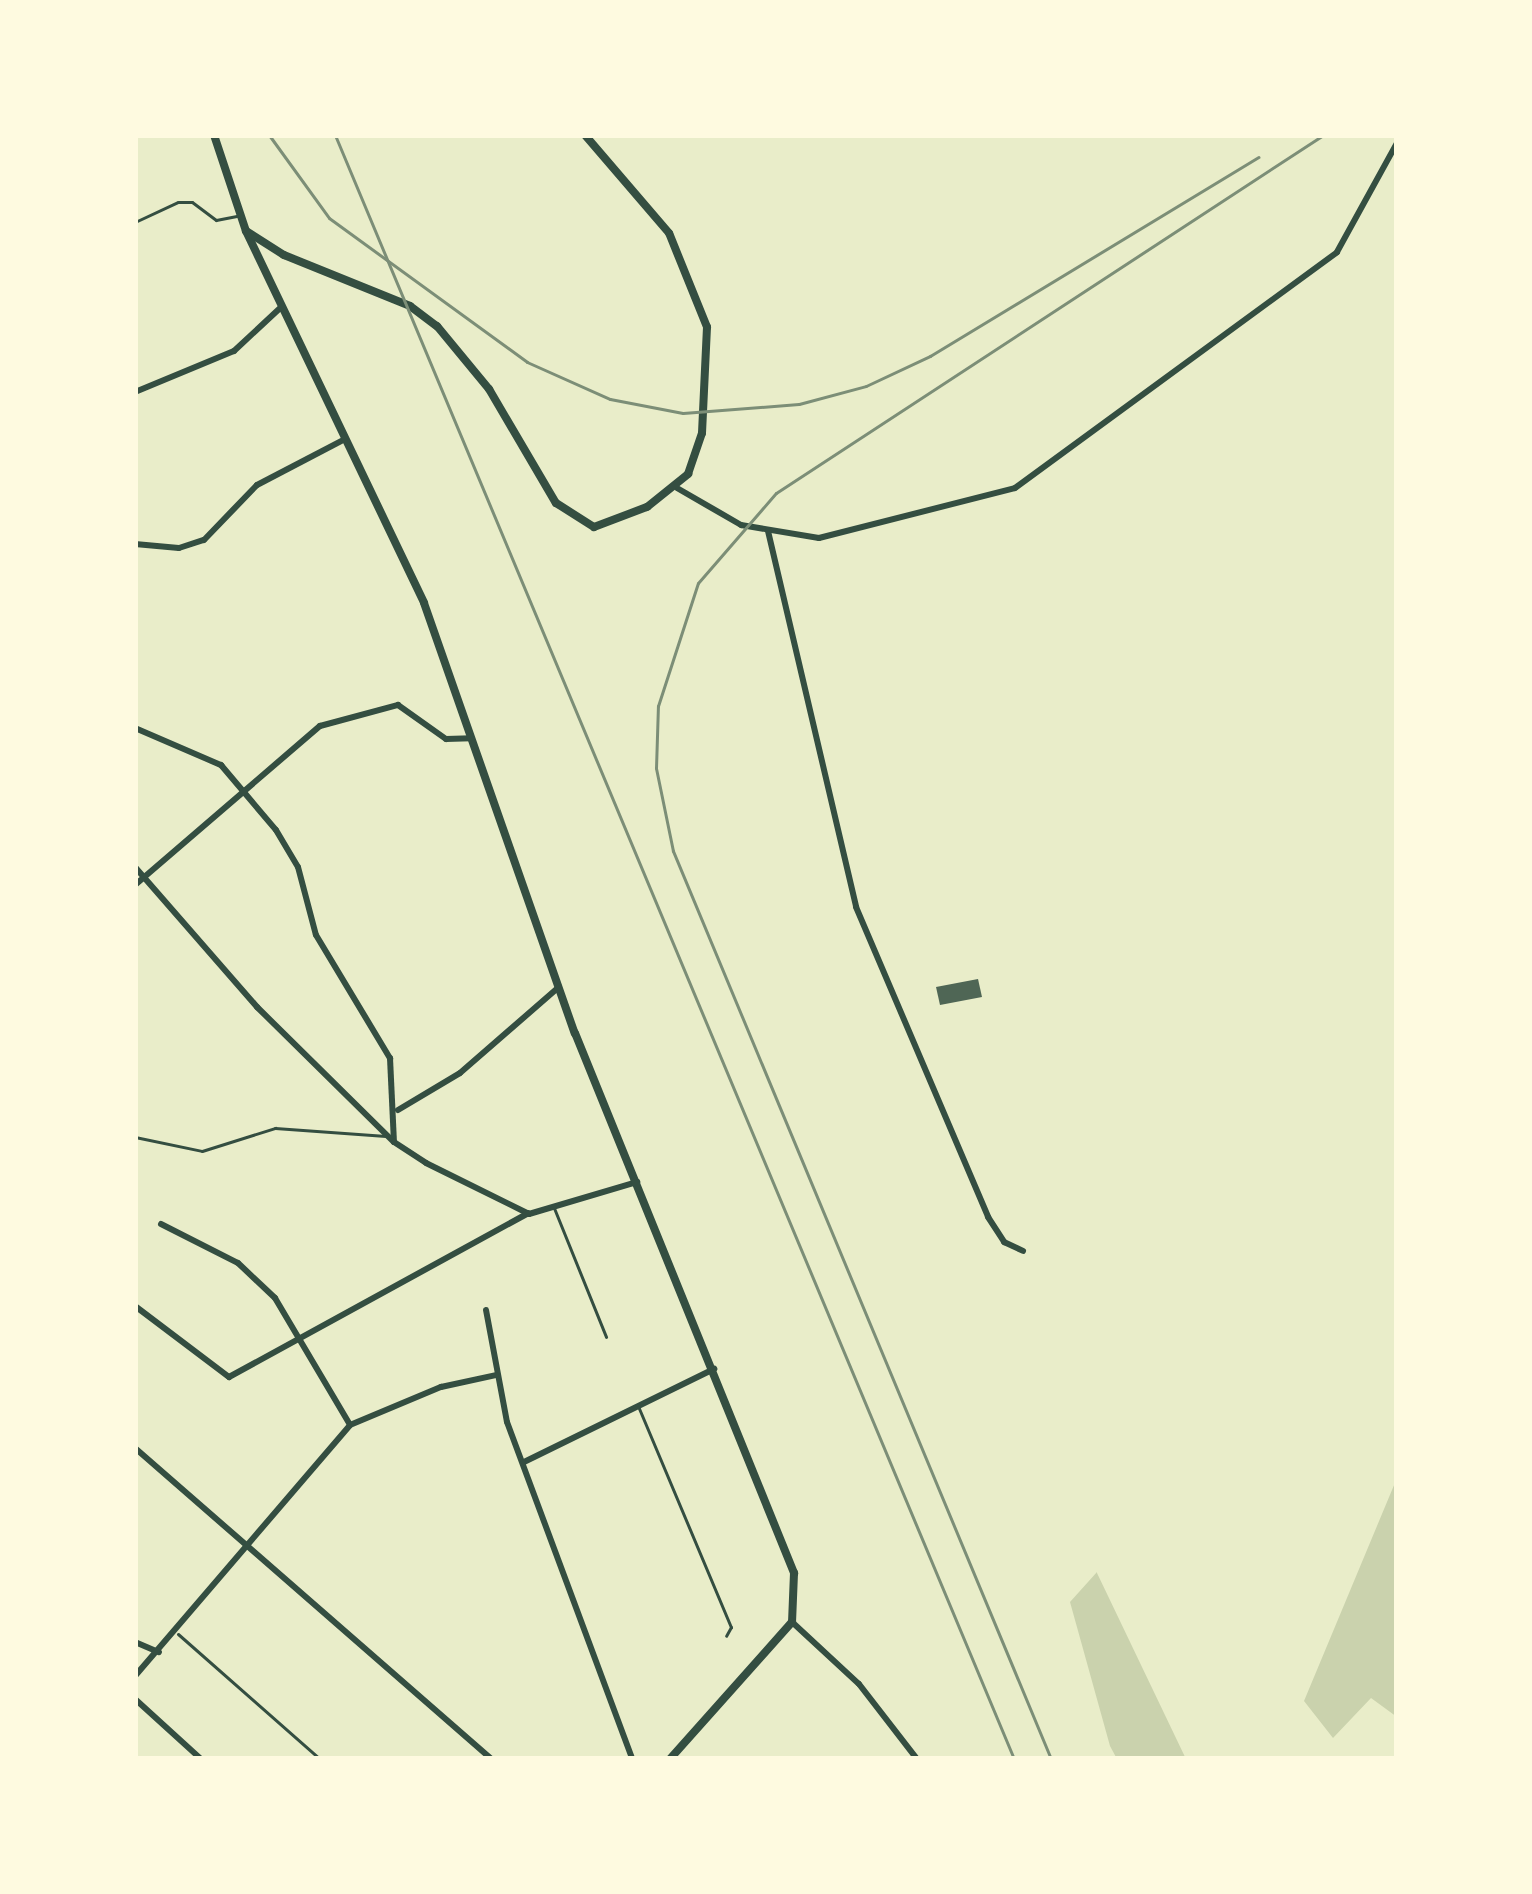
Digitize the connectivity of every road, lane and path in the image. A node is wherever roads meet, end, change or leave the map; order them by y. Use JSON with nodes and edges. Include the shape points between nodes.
{"nodes":[{"id":1,"x":214,"y":135,"type":"edge"},
{"id":2,"x":585,"y":135,"type":"edge"},
{"id":3,"x":1397,"y":143,"type":"edge"},
{"id":4,"x":237,"y":217,"type":"junction"},
{"id":5,"x":135,"y":222,"type":"edge"},
{"id":6,"x":246,"y":231,"type":"junction"},
{"id":7,"x":279,"y":309,"type":"junction"},
{"id":8,"x":135,"y":392,"type":"edge"},
{"id":9,"x":344,"y":440,"type":"junction"},
{"id":10,"x":677,"y":488,"type":"junction"},
{"id":11,"x":772,"y":532,"type":"junction"},
{"id":12,"x":135,"y":544,"type":"edge"},
{"id":13,"x":135,"y":728,"type":"edge"},
{"id":14,"x":472,"y":738,"type":"junction"},
{"id":15,"x":241,"y":791,"type":"junction"},
{"id":16,"x":135,"y":867,"type":"edge"},
{"id":17,"x":144,"y":877,"type":"junction"},
{"id":18,"x":135,"y":885,"type":"edge"},
{"id":19,"x":559,"y":987,"type":"junction"},
{"id":20,"x":398,"y":1110,"type":"junction"},
{"id":21,"x":135,"y":1137,"type":"edge"},
{"id":22,"x":391,"y":1139,"type":"junction"},
{"id":23,"x":638,"y":1183,"type":"junction"},
{"id":24,"x":554,"y":1207,"type":"junction"},
{"id":25,"x":529,"y":1213,"type":"junction"},
{"id":26,"x":161,"y":1224,"type":"dead end"},
{"id":27,"x":1023,"y":1251,"type":"dead end"},
{"id":28,"x":135,"y":1306,"type":"edge"},
{"id":29,"x":486,"y":1310,"type":"dead end"},
{"id":30,"x":606,"y":1337,"type":"dead end"},
{"id":31,"x":304,"y":1341,"type":"junction"},
{"id":32,"x":714,"y":1369,"type":"junction"},
{"id":33,"x":496,"y":1376,"type":"junction"},
{"id":34,"x":638,"y":1404,"type":"junction"},
{"id":35,"x":350,"y":1425,"type":"junction"},
{"id":36,"x":135,"y":1448,"type":"edge"},
{"id":37,"x":524,"y":1462,"type":"junction"},
{"id":38,"x":242,"y":1545,"type":"junction"},
{"id":39,"x":792,"y":1622,"type":"junction"},
{"id":40,"x":178,"y":1634,"type":"junction"},
{"id":41,"x":726,"y":1636,"type":"dead end"},
{"id":42,"x":136,"y":1644,"type":"edge"},
{"id":43,"x":159,"y":1652,"type":"junction"},
{"id":44,"x":146,"y":1664,"type":"junction"},
{"id":45,"x":135,"y":1676,"type":"edge"},
{"id":46,"x":135,"y":1700,"type":"edge"},
{"id":47,"x":201,"y":1759,"type":"edge"},
{"id":48,"x":320,"y":1759,"type":"edge"},
{"id":49,"x":492,"y":1759,"type":"edge"},
{"id":50,"x":632,"y":1759,"type":"edge"},
{"id":51,"x":670,"y":1759,"type":"edge"},
{"id":52,"x":917,"y":1759,"type":"edge"}],
"edges":[{"from":1,"to":4,"type":"street"},
{"from":2,"to":10,"type":"street","via":[[648,205],[693,278],[707,328],[702,433]]},
{"from":3,"to":11,"type":"street","via":[[1337,252],[1047,470],[1015,488],[863,531]]},
{"from":4,"to":5,"type":"lane","via":[[216,220],[178,202]]},
{"from":4,"to":6,"type":"street"},
{"from":6,"to":7,"type":"street"},
{"from":6,"to":10,"type":"street","via":[[284,255],[410,306],[436,326],[489,389],[570,518],[614,523]]},
{"from":7,"to":8,"type":"street","via":[[234,351]]},
{"from":7,"to":9,"type":"street"},
{"from":9,"to":12,"type":"street","via":[[257,485],[204,540],[179,548]]},
{"from":9,"to":14,"type":"street","via":[[424,603]]},
{"from":10,"to":11,"type":"street","via":[[741,526]]},
{"from":11,"to":27,"type":"street","via":[[856,907],[988,1216],[1004,1242]]},
{"from":13,"to":15,"type":"street","via":[[221,765]]},
{"from":14,"to":15,"type":"street","via":[[446,739],[398,705],[373,707],[320,726]]},
{"from":14,"to":19,"type":"street"},
{"from":15,"to":17,"type":"street"},
{"from":15,"to":20,"type":"street","via":[[298,866],[316,935],[390,1058]]},
{"from":16,"to":17,"type":"street"},
{"from":17,"to":18,"type":"street"},
{"from":17,"to":22,"type":"street","via":[[257,1007]]},
{"from":19,"to":20,"type":"street","via":[[460,1073]]},
{"from":19,"to":23,"type":"street"},
{"from":20,"to":22,"type":"street"},
{"from":21,"to":22,"type":"lane","via":[[202,1150],[274,1127]]},
{"from":22,"to":25,"type":"street"},
{"from":23,"to":24,"type":"street"},
{"from":23,"to":32,"type":"street"},
{"from":24,"to":25,"type":"street"},
{"from":24,"to":30,"type":"lane"},
{"from":25,"to":31,"type":"street","via":[[457,1258],[364,1299]]},
{"from":26,"to":31,"type":"street","via":[[238,1262]]},
{"from":28,"to":31,"type":"street","via":[[229,1377]]},
{"from":29,"to":33,"type":"street"},
{"from":31,"to":35,"type":"street"},
{"from":32,"to":34,"type":"street"},
{"from":32,"to":39,"type":"street","via":[[794,1573]]},
{"from":33,"to":35,"type":"street","via":[[441,1387]]},
{"from":33,"to":37,"type":"street"},
{"from":34,"to":37,"type":"street"},
{"from":34,"to":41,"type":"lane","via":[[731,1627]]},
{"from":35,"to":38,"type":"street"},
{"from":36,"to":38,"type":"street"},
{"from":37,"to":50,"type":"street"},
{"from":38,"to":40,"type":"street"},
{"from":38,"to":49,"type":"street"},
{"from":39,"to":51,"type":"street"},
{"from":39,"to":52,"type":"street","via":[[859,1684]]},
{"from":40,"to":43,"type":"street"},
{"from":40,"to":48,"type":"lane"},
{"from":42,"to":43,"type":"street"},
{"from":42,"to":44,"type":"street"},
{"from":43,"to":44,"type":"street"},
{"from":44,"to":45,"type":"street"},
{"from":46,"to":47,"type":"street"}]}
